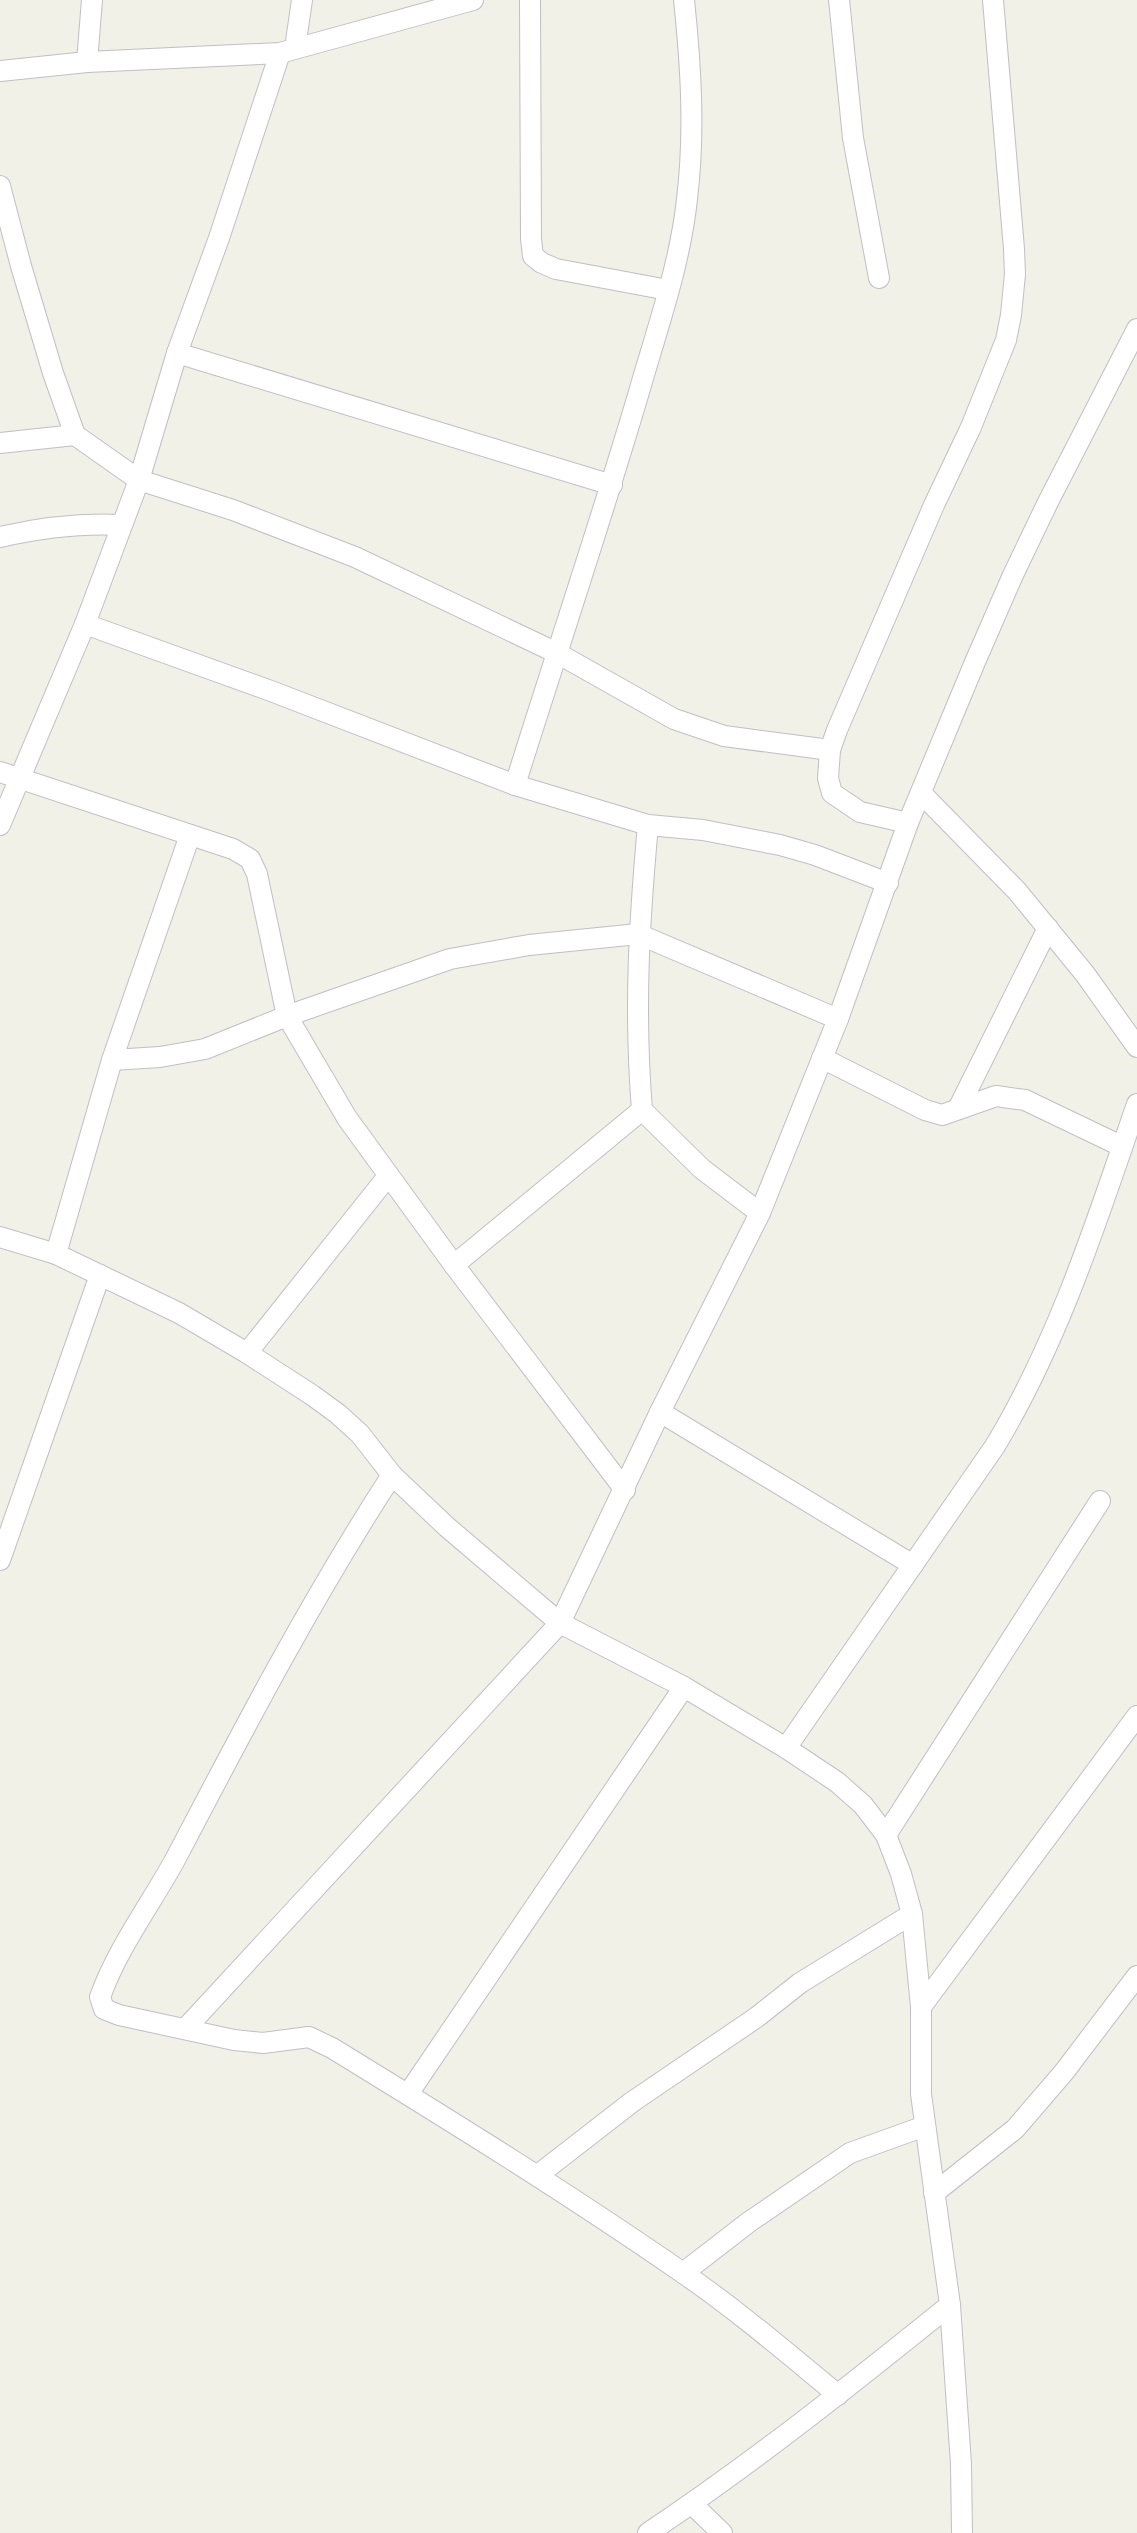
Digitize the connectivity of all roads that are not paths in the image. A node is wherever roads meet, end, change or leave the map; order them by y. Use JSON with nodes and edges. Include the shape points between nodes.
{"nodes":[{"id":1,"x":92,"y":0,"type":"edge"},
{"id":2,"x":302,"y":0,"type":"edge"},
{"id":3,"x":473,"y":0,"type":"edge"},
{"id":4,"x":530,"y":0,"type":"edge"},
{"id":5,"x":684,"y":0,"type":"edge"},
{"id":6,"x":839,"y":0,"type":"edge"},
{"id":7,"x":993,"y":0,"type":"edge"},
{"id":8,"x":288,"y":51,"type":"junction"},
{"id":9,"x":87,"y":62,"type":"junction"},
{"id":10,"x":0,"y":71,"type":"edge"},
{"id":11,"x":0,"y":186,"type":"edge"},
{"id":12,"x":879,"y":278,"type":"dead end"},
{"id":13,"x":668,"y":290,"type":"junction"},
{"id":14,"x":1137,"y":329,"type":"edge"},
{"id":15,"x":178,"y":353,"type":"junction"},
{"id":16,"x":75,"y":435,"type":"junction"},
{"id":17,"x":0,"y":443,"type":"edge"},
{"id":18,"x":139,"y":480,"type":"junction"},
{"id":19,"x":612,"y":485,"type":"junction"},
{"id":20,"x":120,"y":525,"type":"junction"},
{"id":21,"x":0,"y":537,"type":"edge"},
{"id":22,"x":85,"y":624,"type":"junction"},
{"id":23,"x":557,"y":653,"type":"junction"},
{"id":24,"x":830,"y":750,"type":"junction"},
{"id":25,"x":0,"y":772,"type":"edge"},
{"id":26,"x":19,"y":778,"type":"junction"},
{"id":27,"x":515,"y":785,"type":"junction"},
{"id":28,"x":921,"y":793,"type":"junction"},
{"id":29,"x":908,"y":824,"type":"junction"},
{"id":30,"x":0,"y":825,"type":"edge"},
{"id":31,"x":648,"y":825,"type":"junction"},
{"id":32,"x":190,"y":835,"type":"junction"},
{"id":33,"x":888,"y":883,"type":"junction"},
{"id":34,"x":1048,"y":928,"type":"junction"},
{"id":35,"x":638,"y":934,"type":"junction"},
{"id":36,"x":287,"y":1016,"type":"junction"},
{"id":37,"x":838,"y":1019,"type":"junction"},
{"id":38,"x":1137,"y":1047,"type":"edge"},
{"id":39,"x":822,"y":1058,"type":"junction"},
{"id":40,"x":112,"y":1060,"type":"junction"},
{"id":41,"x":1136,"y":1108,"type":"edge"},
{"id":42,"x":958,"y":1109,"type":"junction"},
{"id":43,"x":642,"y":1110,"type":"junction"},
{"id":44,"x":1122,"y":1146,"type":"junction"},
{"id":45,"x":388,"y":1176,"type":"junction"},
{"id":46,"x":760,"y":1213,"type":"junction"},
{"id":47,"x":0,"y":1237,"type":"edge"},
{"id":48,"x":56,"y":1254,"type":"junction"},
{"id":49,"x":454,"y":1266,"type":"junction"},
{"id":50,"x":100,"y":1275,"type":"junction"},
{"id":51,"x":247,"y":1353,"type":"junction"},
{"id":52,"x":660,"y":1412,"type":"junction"},
{"id":53,"x":392,"y":1475,"type":"junction"},
{"id":54,"x":625,"y":1490,"type":"junction"},
{"id":55,"x":1100,"y":1501,"type":"dead end"},
{"id":56,"x":0,"y":1560,"type":"edge"},
{"id":57,"x":913,"y":1564,"type":"junction"},
{"id":58,"x":560,"y":1623,"type":"junction"},
{"id":59,"x":684,"y":1687,"type":"junction"},
{"id":60,"x":1137,"y":1716,"type":"edge"},
{"id":61,"x":786,"y":1748,"type":"junction"},
{"id":62,"x":886,"y":1835,"type":"junction"},
{"id":63,"x":912,"y":1914,"type":"junction"},
{"id":64,"x":1137,"y":1976,"type":"edge"},
{"id":65,"x":921,"y":2007,"type":"junction"},
{"id":66,"x":186,"y":2028,"type":"junction"},
{"id":67,"x":408,"y":2094,"type":"junction"},
{"id":68,"x":925,"y":2126,"type":"junction"},
{"id":69,"x":538,"y":2174,"type":"junction"},
{"id":70,"x":934,"y":2193,"type":"junction"},
{"id":71,"x":684,"y":2273,"type":"junction"},
{"id":72,"x":950,"y":2305,"type":"junction"},
{"id":73,"x":838,"y":2395,"type":"junction"},
{"id":74,"x":692,"y":2504,"type":"junction"},
{"id":75,"x":648,"y":2533,"type":"edge"},
{"id":76,"x":722,"y":2533,"type":"edge"},
{"id":77,"x":962,"y":2533,"type":"edge"}],
"edges":[{"from":1,"to":9,"type":"street"},
{"from":2,"to":8,"type":"street"},
{"from":3,"to":8,"type":"street"},
{"from":4,"to":13,"type":"street","via":[[533,256],[542,264],[556,269]]},
{"from":5,"to":13,"type":"street","via":[[691,76],[689,180]]},
{"from":6,"to":12,"type":"street","via":[[853,138]]},
{"from":7,"to":24,"type":"street","via":[[1016,274],[1006,340],[971,427],[854,686]]},
{"from":8,"to":9,"type":"street"},
{"from":8,"to":15,"type":"street"},
{"from":9,"to":10,"type":"street"},
{"from":11,"to":16,"type":"street","via":[[20,266]]},
{"from":13,"to":19,"type":"street"},
{"from":14,"to":28,"type":"street","via":[[1013,575]]},
{"from":15,"to":18,"type":"street"},
{"from":15,"to":19,"type":"street"},
{"from":16,"to":17,"type":"street"},
{"from":16,"to":18,"type":"street"},
{"from":18,"to":20,"type":"street"},
{"from":18,"to":23,"type":"street","via":[[233,510],[355,557]]},
{"from":19,"to":23,"type":"street"},
{"from":20,"to":21,"type":"street","via":[[86,524]]},
{"from":20,"to":22,"type":"street"},
{"from":22,"to":26,"type":"street"},
{"from":22,"to":27,"type":"street","via":[[280,694]]},
{"from":23,"to":24,"type":"street","via":[[674,719],[732,737]]},
{"from":23,"to":27,"type":"street"},
{"from":24,"to":29,"type":"street","via":[[828,778],[832,793],[860,812]]},
{"from":25,"to":26,"type":"street"},
{"from":26,"to":30,"type":"street"},
{"from":26,"to":32,"type":"street"},
{"from":27,"to":31,"type":"street"},
{"from":28,"to":29,"type":"street"},
{"from":28,"to":34,"type":"street","via":[[999,872]]},
{"from":29,"to":33,"type":"street"},
{"from":31,"to":33,"type":"street","via":[[703,830],[761,841],[815,855]]},
{"from":31,"to":35,"type":"street"},
{"from":32,"to":36,"type":"street","via":[[250,858],[257,874]]},
{"from":32,"to":40,"type":"street"},
{"from":33,"to":37,"type":"street"},
{"from":34,"to":38,"type":"street"},
{"from":34,"to":42,"type":"street"},
{"from":35,"to":36,"type":"street","via":[[474,953],[425,966]]},
{"from":35,"to":37,"type":"street"},
{"from":35,"to":43,"type":"street","via":[[637,1050]]},
{"from":36,"to":40,"type":"street","via":[[205,1049],[160,1057]]},
{"from":36,"to":45,"type":"street","via":[[348,1118]]},
{"from":37,"to":39,"type":"street"},
{"from":39,"to":42,"type":"street","via":[[925,1110],[942,1114]]},
{"from":39,"to":46,"type":"street"},
{"from":40,"to":48,"type":"street"},
{"from":41,"to":44,"type":"street"},
{"from":42,"to":44,"type":"street","via":[[996,1096],[1010,1096]]},
{"from":43,"to":46,"type":"street","via":[[702,1169]]},
{"from":43,"to":49,"type":"street"},
{"from":44,"to":57,"type":"street","via":[[1072,1285],[1033,1380],[995,1446]]},
{"from":45,"to":49,"type":"street"},
{"from":45,"to":51,"type":"street"},
{"from":46,"to":52,"type":"street"},
{"from":47,"to":48,"type":"street"},
{"from":48,"to":50,"type":"street"},
{"from":49,"to":54,"type":"street"},
{"from":50,"to":51,"type":"street","via":[[179,1313]]},
{"from":50,"to":56,"type":"street"},
{"from":51,"to":53,"type":"street","via":[[338,1414],[360,1434]]},
{"from":52,"to":54,"type":"street"},
{"from":52,"to":57,"type":"street"},
{"from":53,"to":58,"type":"street","via":[[447,1527]]},
{"from":53,"to":66,"type":"street","via":[[343,1550],[234,1746],[159,1890],[125,1943],[105,1983],[100,1997],[104,2008],[119,2015]]},
{"from":54,"to":58,"type":"street"},
{"from":55,"to":62,"type":"street"},
{"from":57,"to":61,"type":"street"},
{"from":58,"to":59,"type":"street"},
{"from":58,"to":66,"type":"street"},
{"from":59,"to":61,"type":"street"},
{"from":59,"to":67,"type":"street"},
{"from":60,"to":65,"type":"street"},
{"from":61,"to":62,"type":"street","via":[[863,1805]]},
{"from":62,"to":63,"type":"street"},
{"from":63,"to":65,"type":"street"},
{"from":63,"to":69,"type":"street","via":[[800,1983],[632,2102]]},
{"from":64,"to":70,"type":"street","via":[[1064,2072],[1015,2129]]},
{"from":65,"to":68,"type":"street","via":[[921,2094]]},
{"from":66,"to":67,"type":"street","via":[[234,2040],[263,2043],[309,2037]]},
{"from":67,"to":69,"type":"street"},
{"from":68,"to":70,"type":"street"},
{"from":68,"to":71,"type":"street","via":[[850,2153],[749,2222]]},
{"from":69,"to":71,"type":"street"},
{"from":70,"to":72,"type":"street"},
{"from":71,"to":73,"type":"street"},
{"from":72,"to":73,"type":"street"},
{"from":72,"to":77,"type":"street","via":[[961,2464]]},
{"from":73,"to":74,"type":"street"},
{"from":74,"to":75,"type":"street"},
{"from":74,"to":76,"type":"street"}]}
